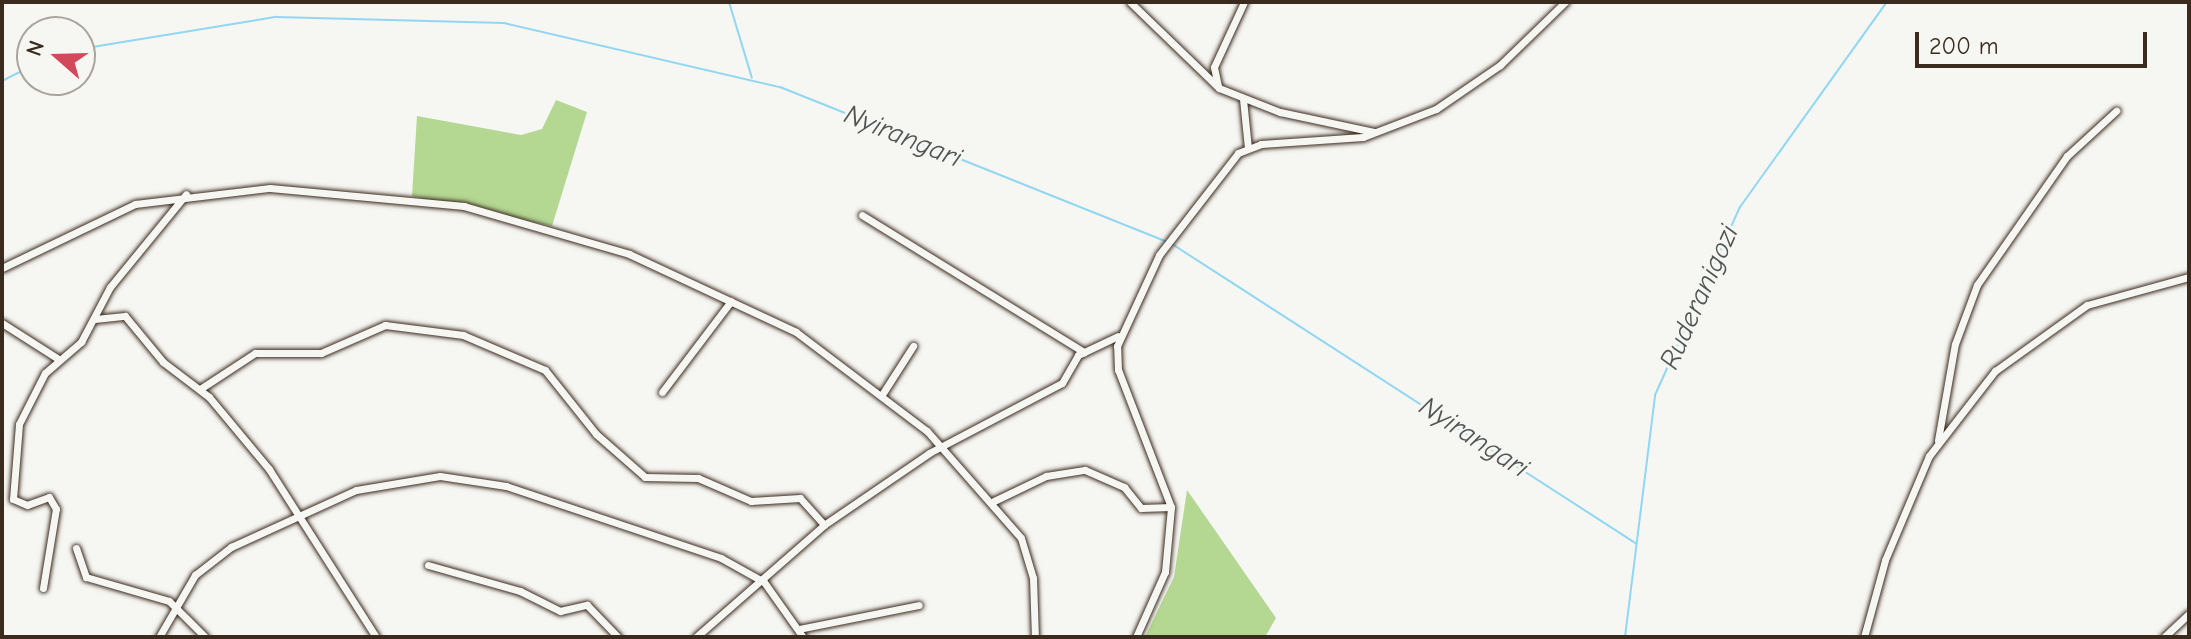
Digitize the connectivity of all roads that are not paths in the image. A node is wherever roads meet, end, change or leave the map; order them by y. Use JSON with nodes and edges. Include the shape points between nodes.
{"nodes":[{"id":1,"x":1130,"y":2,"type":"edge"},
{"id":2,"x":1244,"y":2,"type":"edge"},
{"id":3,"x":1565,"y":2,"type":"edge"},
{"id":4,"x":1219,"y":88,"type":"junction"},
{"id":5,"x":1243,"y":99,"type":"junction"},
{"id":6,"x":2116,"y":111,"type":"dead end"},
{"id":7,"x":1378,"y":133,"type":"junction"},
{"id":8,"x":1248,"y":148,"type":"junction"},
{"id":9,"x":186,"y":194,"type":"junction"},
{"id":10,"x":862,"y":215,"type":"dead end"},
{"id":11,"x":2,"y":268,"type":"edge"},
{"id":12,"x":2189,"y":277,"type":"edge"},
{"id":13,"x":731,"y":301,"type":"junction"},
{"id":14,"x":95,"y":319,"type":"junction"},
{"id":15,"x":2,"y":323,"type":"edge"},
{"id":16,"x":1118,"y":336,"type":"junction"},
{"id":17,"x":913,"y":346,"type":"dead end"},
{"id":18,"x":1084,"y":352,"type":"junction"},
{"id":19,"x":57,"y":358,"type":"junction"},
{"id":20,"x":200,"y":389,"type":"junction"},
{"id":21,"x":662,"y":392,"type":"dead end"},
{"id":22,"x":883,"y":393,"type":"junction"},
{"id":23,"x":1938,"y":443,"type":"junction"},
{"id":24,"x":944,"y":447,"type":"junction"},
{"id":25,"x":994,"y":501,"type":"junction"},
{"id":26,"x":1171,"y":507,"type":"junction"},
{"id":27,"x":298,"y":514,"type":"junction"},
{"id":28,"x":824,"y":525,"type":"junction"},
{"id":29,"x":76,"y":548,"type":"dead end"},
{"id":30,"x":428,"y":565,"type":"dead end"},
{"id":31,"x":764,"y":582,"type":"junction"},
{"id":32,"x":43,"y":588,"type":"dead end"},
{"id":33,"x":919,"y":605,"type":"dead end"},
{"id":34,"x":177,"y":606,"type":"junction"},
{"id":35,"x":2189,"y":614,"type":"edge"},
{"id":36,"x":801,"y":633,"type":"edge"},
{"id":37,"x":159,"y":637,"type":"edge"},
{"id":38,"x":205,"y":637,"type":"edge"},
{"id":39,"x":376,"y":637,"type":"edge"},
{"id":40,"x":618,"y":637,"type":"edge"},
{"id":41,"x":696,"y":637,"type":"edge"},
{"id":42,"x":1035,"y":637,"type":"edge"},
{"id":43,"x":1136,"y":637,"type":"edge"},
{"id":44,"x":1864,"y":637,"type":"edge"},
{"id":45,"x":2164,"y":637,"type":"edge"}],
"edges":[{"from":1,"to":4,"type":"street"},
{"from":2,"to":4,"type":"street","via":[[1214,67]]},
{"from":3,"to":7,"type":"street","via":[[1456,99]]},
{"from":4,"to":5,"type":"street"},
{"from":5,"to":7,"type":"street"},
{"from":5,"to":8,"type":"street"},
{"from":6,"to":23,"type":"street","via":[[2067,156],[1977,285],[1955,344]]},
{"from":7,"to":8,"type":"street"},
{"from":8,"to":16,"type":"street","via":[[1177,228]]},
{"from":9,"to":11,"type":"street","via":[[135,204]]},
{"from":9,"to":13,"type":"street","via":[[303,189],[464,206],[629,254]]},
{"from":9,"to":14,"type":"street","via":[[110,287]]},
{"from":10,"to":18,"type":"street"},
{"from":12,"to":23,"type":"street","via":[[2111,294],[2060,320],[1995,371]]},
{"from":13,"to":21,"type":"street"},
{"from":13,"to":22,"type":"street","via":[[796,332]]},
{"from":14,"to":19,"type":"street","via":[[70,353]]},
{"from":14,"to":20,"type":"street","via":[[125,316],[163,362]]},
{"from":15,"to":19,"type":"street"},
{"from":16,"to":18,"type":"street"},
{"from":16,"to":26,"type":"street","via":[[1118,370]]},
{"from":17,"to":22,"type":"street"},
{"from":18,"to":24,"type":"street","via":[[1062,383]]},
{"from":19,"to":32,"type":"street","via":[[19,424],[11,492],[27,505],[49,497],[56,509]]},
{"from":20,"to":27,"type":"street"},
{"from":20,"to":28,"type":"street","via":[[255,353],[321,353],[385,325],[463,335],[545,370],[596,434],[645,477],[698,478],[751,501],[800,498]]},
{"from":22,"to":24,"type":"street"},
{"from":23,"to":44,"type":"street","via":[[1885,560]]},
{"from":24,"to":25,"type":"street"},
{"from":24,"to":28,"type":"street"},
{"from":25,"to":26,"type":"street","via":[[1076,470],[1124,487],[1141,508]]},
{"from":25,"to":42,"type":"street","via":[[1021,538],[1030,564]]},
{"from":26,"to":43,"type":"street","via":[[1165,572]]},
{"from":27,"to":31,"type":"street","via":[[407,477],[468,478],[721,558]]},
{"from":27,"to":34,"type":"street","via":[[209,562]]},
{"from":27,"to":39,"type":"street"},
{"from":28,"to":31,"type":"street"},
{"from":29,"to":34,"type":"street","via":[[94,581]]},
{"from":30,"to":40,"type":"street","via":[[530,594],[559,611],[587,605]]},
{"from":31,"to":36,"type":"street"},
{"from":31,"to":41,"type":"street"},
{"from":33,"to":36,"type":"street"},
{"from":34,"to":37,"type":"street"},
{"from":34,"to":38,"type":"street"},
{"from":35,"to":45,"type":"street"}]}
